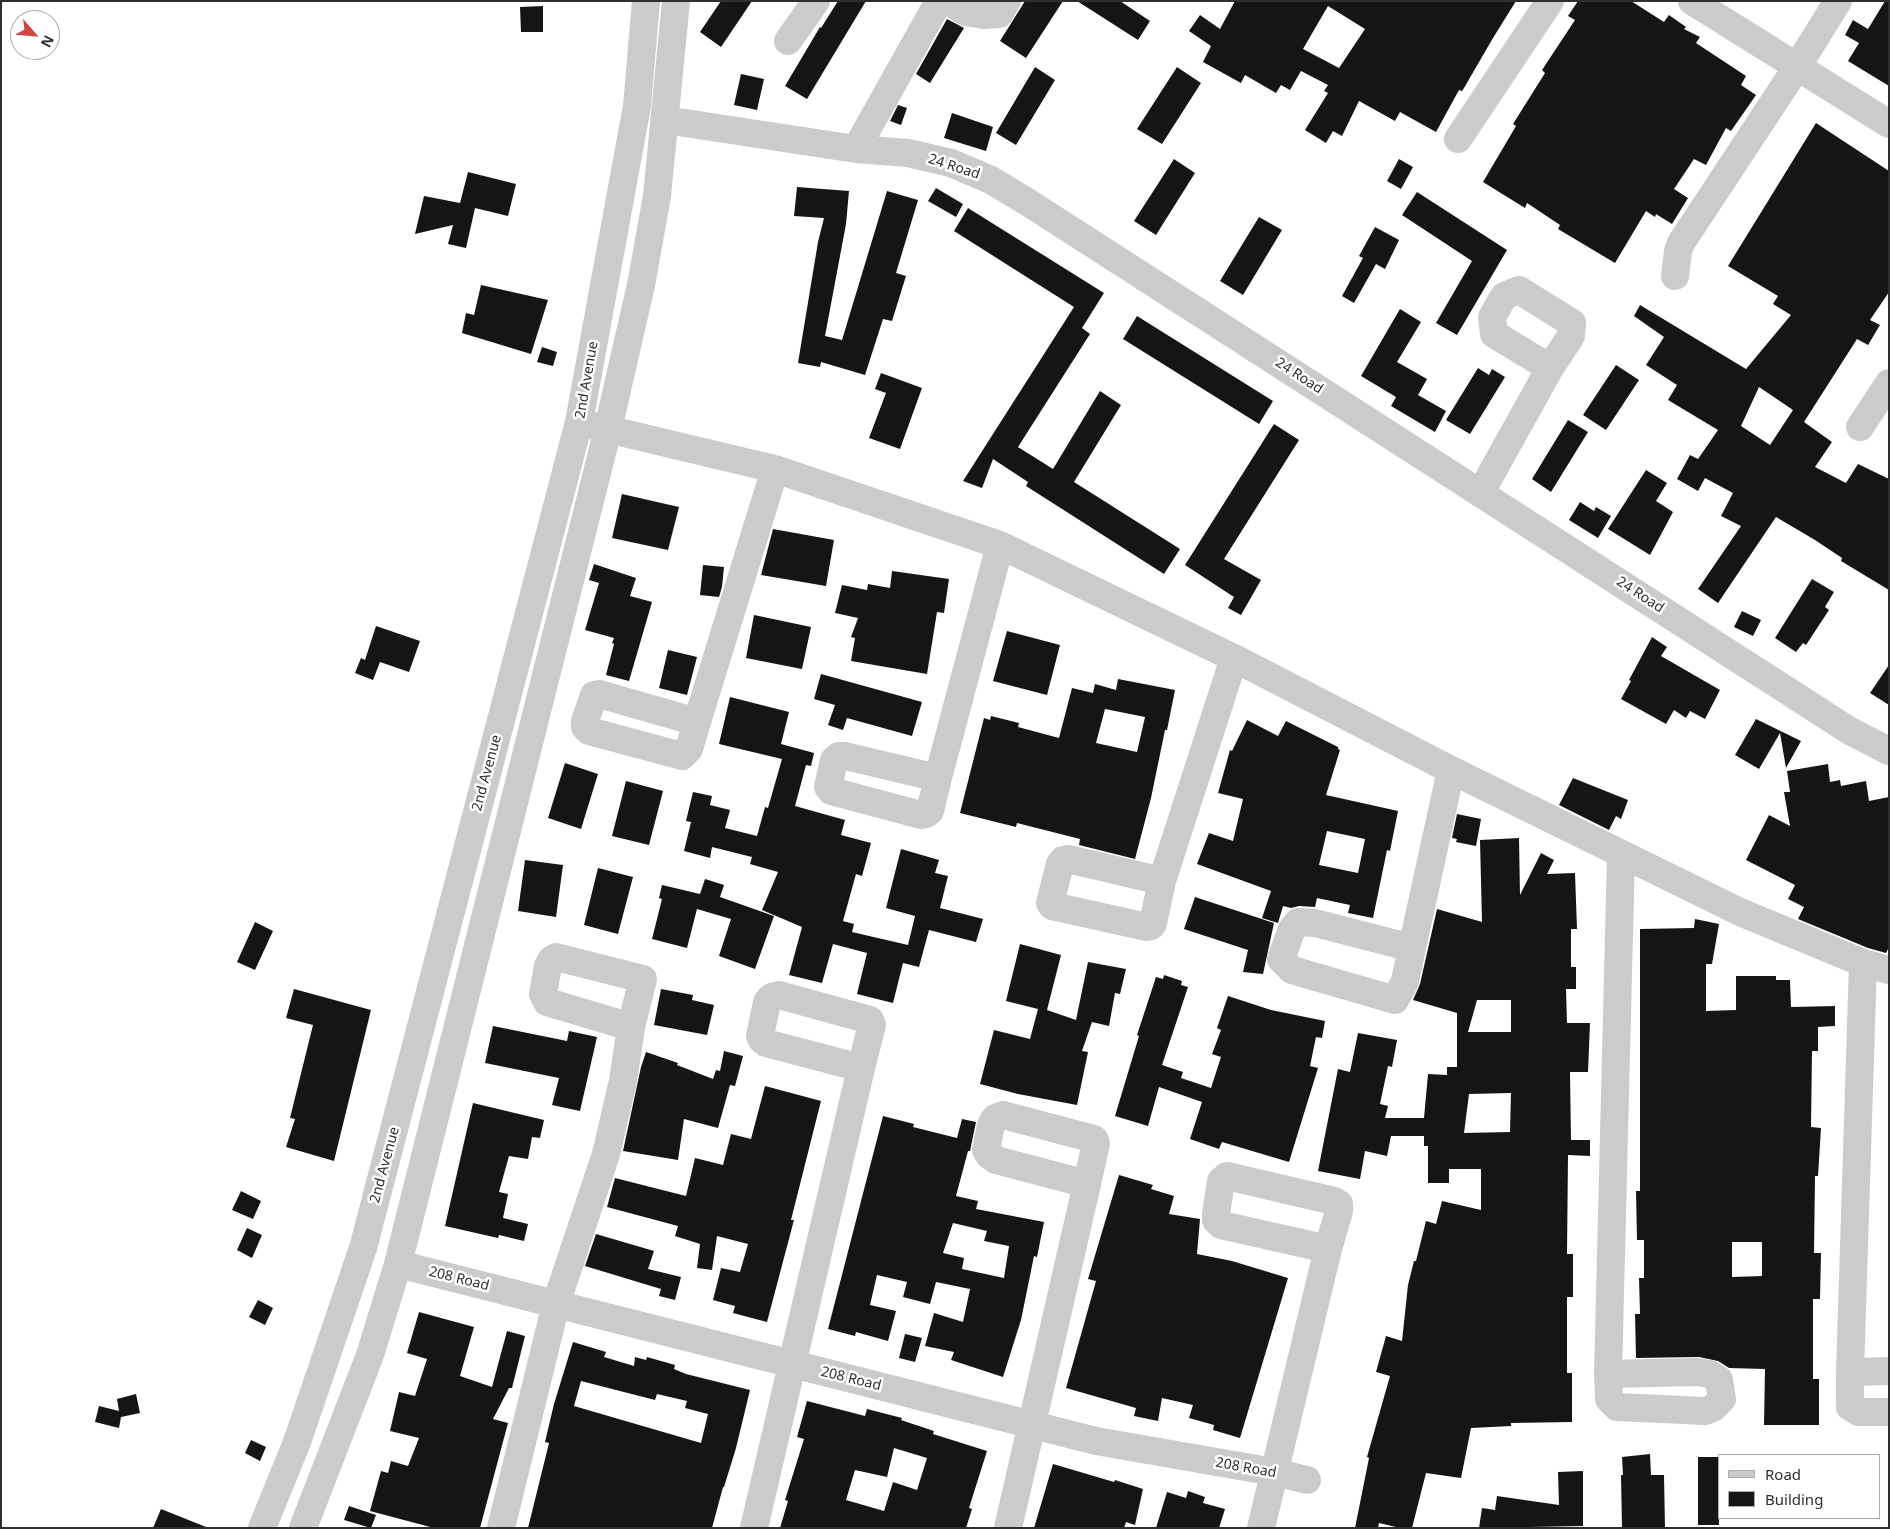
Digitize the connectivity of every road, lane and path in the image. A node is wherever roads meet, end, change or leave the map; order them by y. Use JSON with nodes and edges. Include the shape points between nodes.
{"nodes":[{"id":1,"x":646,"y":1,"type":"edge"},
{"id":2,"x":676,"y":1,"type":"edge"},
{"id":3,"x":816,"y":1,"type":"edge"},
{"id":4,"x":939,"y":1,"type":"edge"},
{"id":5,"x":948,"y":1,"type":"edge"},
{"id":6,"x":1007,"y":1,"type":"edge"},
{"id":7,"x":1550,"y":1,"type":"edge"},
{"id":8,"x":1692,"y":1,"type":"edge"},
{"id":9,"x":1838,"y":1,"type":"edge"},
{"id":10,"x":788,"y":40,"type":"dead end"},
{"id":11,"x":1797,"y":67,"type":"junction"},
{"id":12,"x":665,"y":120,"type":"junction"},
{"id":13,"x":1889,"y":124,"type":"edge"},
{"id":14,"x":1458,"y":139,"type":"dead end"},
{"id":15,"x":856,"y":149,"type":"junction"},
{"id":16,"x":1675,"y":276,"type":"dead end"},
{"id":17,"x":1550,"y":368,"type":"dead end"},
{"id":18,"x":1889,"y":383,"type":"edge"},
{"id":19,"x":579,"y":422,"type":"junction"},
{"id":20,"x":1860,"y":427,"type":"dead end"},
{"id":21,"x":608,"y":429,"type":"junction"},
{"id":22,"x":776,"y":469,"type":"junction"},
{"id":23,"x":1481,"y":492,"type":"junction"},
{"id":24,"x":1000,"y":545,"type":"junction"},
{"id":25,"x":1234,"y":658,"type":"junction"},
{"id":26,"x":697,"y":722,"type":"dead end"},
{"id":27,"x":1889,"y":751,"type":"edge"},
{"id":28,"x":1451,"y":770,"type":"junction"},
{"id":29,"x":938,"y":778,"type":"dead end"},
{"id":30,"x":1620,"y":854,"type":"junction"},
{"id":31,"x":1162,"y":881,"type":"dead end"},
{"id":32,"x":1412,"y":948,"type":"dead end"},
{"id":33,"x":1876,"y":967,"type":"edge"},
{"id":34,"x":631,"y":1027,"type":"dead end"},
{"id":35,"x":860,"y":1068,"type":"dead end"},
{"id":36,"x":1087,"y":1184,"type":"dead end"},
{"id":37,"x":1328,"y":1249,"type":"dead end"},
{"id":38,"x":398,"y":1264,"type":"junction"},
{"id":39,"x":556,"y":1304,"type":"junction"},
{"id":40,"x":792,"y":1364,"type":"junction"},
{"id":41,"x":1889,"y":1371,"type":"edge"},
{"id":42,"x":1850,"y":1372,"type":"junction"},
{"id":43,"x":1608,"y":1374,"type":"dead end"},
{"id":44,"x":1889,"y":1412,"type":"edge"},
{"id":45,"x":1032,"y":1425,"type":"junction"},
{"id":46,"x":1274,"y":1472,"type":"junction"},
{"id":47,"x":1307,"y":1480,"type":"dead end"},
{"id":48,"x":262,"y":1528,"type":"edge"},
{"id":49,"x":303,"y":1528,"type":"edge"},
{"id":50,"x":501,"y":1528,"type":"edge"},
{"id":51,"x":754,"y":1528,"type":"edge"},
{"id":52,"x":1008,"y":1528,"type":"edge"},
{"id":53,"x":1261,"y":1528,"type":"edge"}],
"edges":[{"from":1,"to":19,"type":"street","name":"2nd Avenue","via":[[637,106]]},
{"from":2,"to":12,"type":"street"},
{"from":3,"to":10,"type":"street"},
{"from":4,"to":15,"type":"street"},
{"from":5,"to":6,"type":"street","via":[[965,12],[984,15],[998,14]]},
{"from":7,"to":14,"type":"street"},
{"from":8,"to":11,"type":"street"},
{"from":9,"to":11,"type":"street"},
{"from":11,"to":13,"type":"street"},
{"from":11,"to":16,"type":"street","via":[[1681,243]]},
{"from":12,"to":15,"type":"street","name":"24 Road"},
{"from":12,"to":21,"type":"street","via":[[657,196],[641,285]]},
{"from":15,"to":23,"type":"street","name":"24 Road","via":[[908,153],[951,163],[991,180]]},
{"from":17,"to":23,"type":"street"},
{"from":18,"to":20,"type":"street"},
{"from":19,"to":21,"type":"street"},
{"from":19,"to":48,"type":"street","name":"2nd Avenue","via":[[364,1248],[297,1442]]},
{"from":21,"to":22,"type":"street"},
{"from":21,"to":38,"type":"street"},
{"from":22,"to":24,"type":"street"},
{"from":22,"to":26,"type":"street"},
{"from":23,"to":27,"type":"street","name":"24 Road","via":[[1850,731]]},
{"from":24,"to":25,"type":"street"},
{"from":24,"to":29,"type":"street"},
{"from":25,"to":28,"type":"street"},
{"from":25,"to":31,"type":"street"},
{"from":28,"to":30,"type":"street"},
{"from":28,"to":32,"type":"street"},
{"from":30,"to":33,"type":"street","via":[[1740,912]]},
{"from":30,"to":43,"type":"street"},
{"from":33,"to":42,"type":"street"},
{"from":34,"to":39,"type":"street","via":[[623,1081],[606,1154]]},
{"from":35,"to":40,"type":"street"},
{"from":36,"to":45,"type":"street"},
{"from":37,"to":46,"type":"street"},
{"from":38,"to":39,"type":"street","name":"208 Road"},
{"from":38,"to":49,"type":"street","via":[[370,1355]]},
{"from":39,"to":40,"type":"street","name":"208 Road"},
{"from":39,"to":50,"type":"street"},
{"from":40,"to":45,"type":"street","name":"208 Road"},
{"from":40,"to":51,"type":"street"},
{"from":41,"to":42,"type":"street"},
{"from":42,"to":44,"type":"street","via":[[1850,1407],[1858,1412]]},
{"from":45,"to":46,"type":"street","name":"208 Road","via":[[1096,1441]]},
{"from":45,"to":52,"type":"street"},
{"from":46,"to":47,"type":"street","name":"208 Road"},
{"from":46,"to":53,"type":"street"}]}
